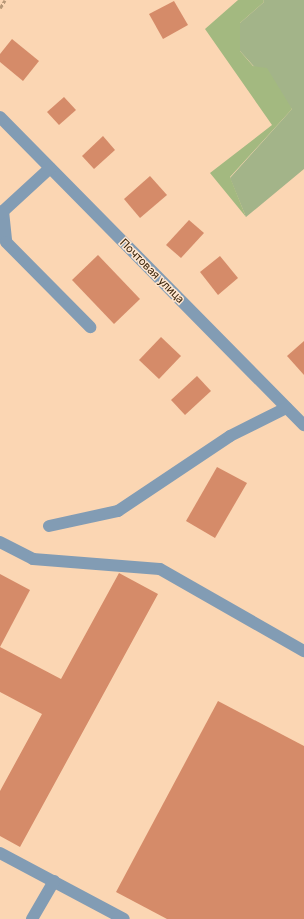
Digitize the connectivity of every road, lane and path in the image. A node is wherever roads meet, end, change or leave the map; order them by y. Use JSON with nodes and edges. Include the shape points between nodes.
{"nodes":[{"id":1,"x":5,"y":0,"type":"edge"},
{"id":2,"x":0,"y":8,"type":"edge"},
{"id":3,"x":0,"y":117,"type":"edge"},
{"id":4,"x":50,"y":168,"type":"junction"},
{"id":5,"x":2,"y":212,"type":"edge"},
{"id":6,"x":90,"y":327,"type":"dead end"},
{"id":7,"x":286,"y":408,"type":"junction"},
{"id":8,"x":304,"y":425,"type":"edge"},
{"id":9,"x":49,"y":526,"type":"dead end"},
{"id":10,"x":0,"y":542,"type":"edge"},
{"id":11,"x":304,"y":651,"type":"edge"},
{"id":12,"x":0,"y":853,"type":"edge"},
{"id":13,"x":54,"y":881,"type":"junction"},
{"id":14,"x":32,"y":919,"type":"edge"},
{"id":15,"x":124,"y":919,"type":"edge"}],
"edges":[{"from":1,"to":2,"type":"path"},
{"from":3,"to":4,"type":"street","name":"Почтовая улица"},
{"from":4,"to":5,"type":"street"},
{"from":4,"to":7,"type":"street","name":"Почтовая улица"},
{"from":5,"to":6,"type":"street","via":[[6,242]]},
{"from":7,"to":8,"type":"street","name":"Почтовая улица"},
{"from":7,"to":9,"type":"street","via":[[230,436],[118,511]]},
{"from":10,"to":11,"type":"street","via":[[33,559],[160,569]]},
{"from":12,"to":13,"type":"street"},
{"from":13,"to":14,"type":"street"},
{"from":13,"to":15,"type":"street"}]}
